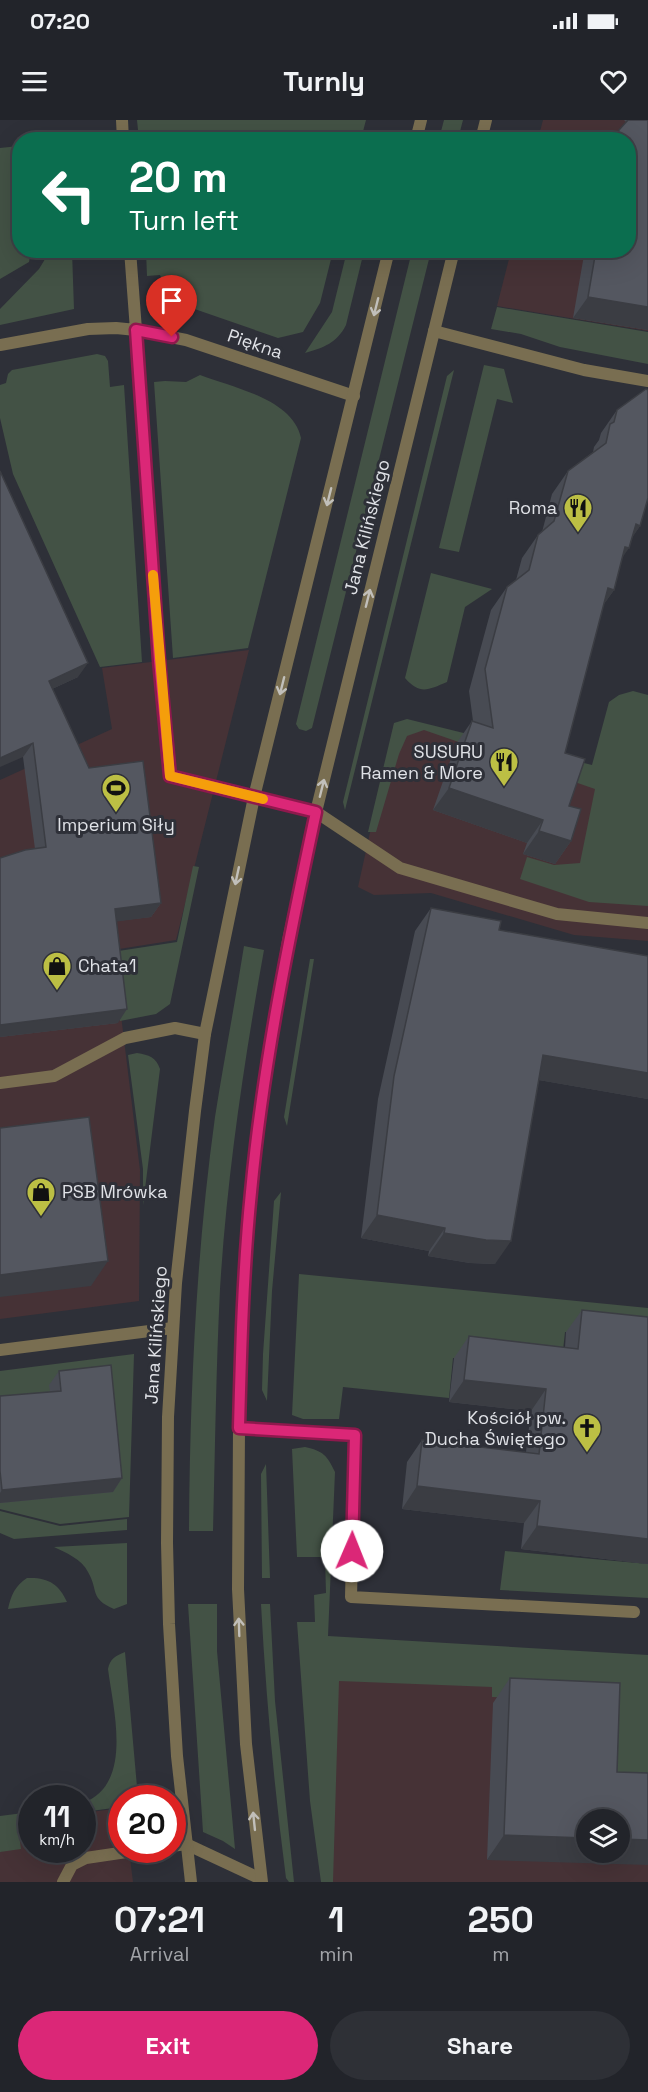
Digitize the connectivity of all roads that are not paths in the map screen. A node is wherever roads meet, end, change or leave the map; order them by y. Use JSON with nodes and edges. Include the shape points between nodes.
{"nodes":[{"id":1,"x":131,"y":258,"type":"edge"},
{"id":2,"x":387,"y":258,"type":"edge"},
{"id":3,"x":452,"y":258,"type":"edge"},
{"id":4,"x":136,"y":330,"type":"junction"},
{"id":5,"x":434,"y":331,"type":"junction"},
{"id":6,"x":0,"y":345,"type":"edge"},
{"id":7,"x":648,"y":381,"type":"edge"},
{"id":8,"x":354,"y":396,"type":"junction"},
{"id":9,"x":254,"y":797,"type":"junction"},
{"id":10,"x":316,"y":812,"type":"junction"},
{"id":11,"x":648,"y":923,"type":"edge"},
{"id":12,"x":205,"y":1034,"type":"junction"},
{"id":13,"x":0,"y":1083,"type":"edge"},
{"id":14,"x":173,"y":1328,"type":"junction"},
{"id":15,"x":0,"y":1350,"type":"edge"},
{"id":16,"x":239,"y":1428,"type":"junction"},
{"id":17,"x":634,"y":1612,"type":"dead end"},
{"id":18,"x":180,"y":1785,"type":"edge"},
{"id":19,"x":186,"y":1844,"type":"joint"},
{"id":20,"x":108,"y":1855,"type":"edge"},
{"id":21,"x":262,"y":1880,"type":"edge"},
{"id":22,"x":63,"y":1882,"type":"edge"},
{"id":23,"x":190,"y":1882,"type":"edge"}],
"edges":[{"from":1,"to":4,"type":"street"},
{"from":2,"to":8,"type":"street","name":"Jana Kilińskiego","one_way":true},
{"from":3,"to":5,"type":"street","name":"Jana Kilińskiego"},
{"from":4,"to":6,"type":"street","name":"Piękna","via":[[88,330]]},
{"from":4,"to":8,"type":"street","name":"Piękna","via":[[186,340]]},
{"from":4,"to":9,"type":"street","via":[[170,776]]},
{"from":5,"to":7,"type":"street","via":[[584,370]]},
{"from":10,"to":5,"type":"street","name":"Jana Kilińskiego","one_way":true},
{"from":8,"to":9,"type":"street","name":"Jana Kilińskiego","one_way":true},
{"from":9,"to":10,"type":"street"},
{"from":9,"to":12,"type":"street","name":"Jana Kilińskiego","one_way":true},
{"from":10,"to":11,"type":"street","via":[[400,868],[557,914]]},
{"from":10,"to":16,"type":"street","name":"Jana Kilińskiego","via":[[288,941],[254,1157],[243,1292]]},
{"from":12,"to":13,"type":"street","via":[[175,1028],[125,1038],[54,1076]]},
{"from":12,"to":14,"type":"street","name":"Jana Kilińskiego"},
{"from":14,"to":15,"type":"street"},
{"from":14,"to":18,"type":"street","name":"Jana Kilińskiego","via":[[167,1543]]},
{"from":16,"to":17,"type":"street","via":[[355,1435],[351,1597]]},
{"from":21,"to":16,"type":"street","name":"Jana Kilińskiego","one_way":true,"via":[[246,1744],[240,1648]]},
{"from":19,"to":21,"type":"street"},
{"from":19,"to":23,"type":"street","name":"Jana Kilińskiego"},
{"from":20,"to":22,"type":"street","via":[[86,1858],[72,1866]]}]}
